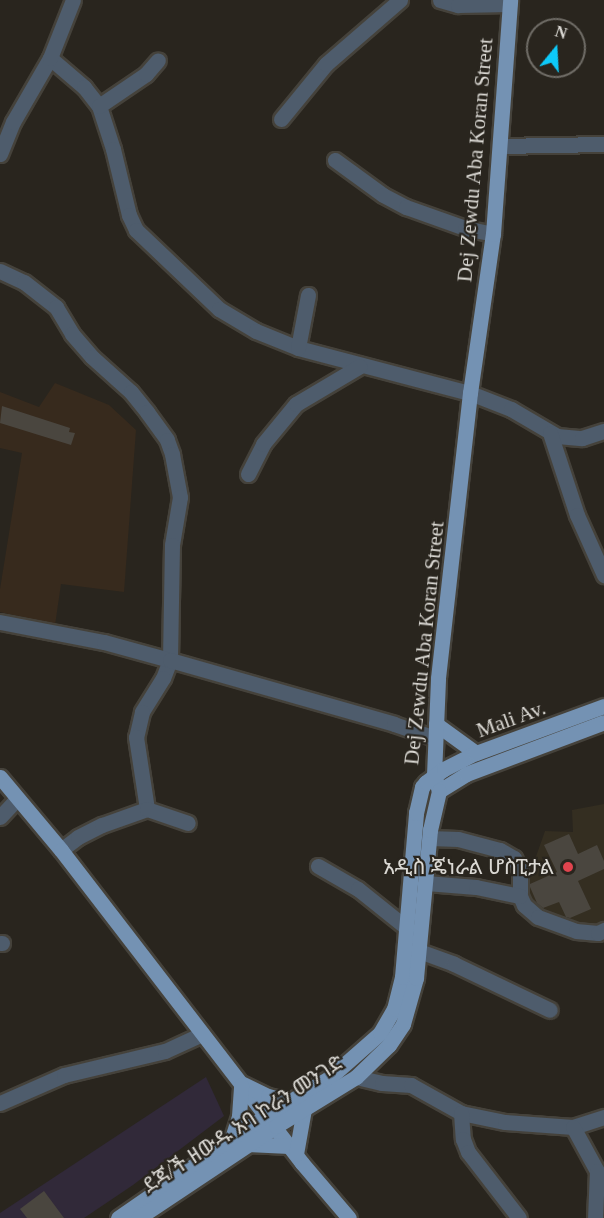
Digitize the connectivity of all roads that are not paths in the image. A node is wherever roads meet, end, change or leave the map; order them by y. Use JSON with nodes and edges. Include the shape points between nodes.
{"nodes":[{"id":1,"x":73,"y":0,"type":"edge"},
{"id":2,"x":400,"y":0,"type":"edge"},
{"id":3,"x":440,"y":0,"type":"edge"},
{"id":4,"x":510,"y":2,"type":"edge"},
{"id":5,"x":50,"y":58,"type":"junction"},
{"id":6,"x":158,"y":60,"type":"dead end"},
{"id":7,"x":99,"y":106,"type":"junction"},
{"id":8,"x":280,"y":118,"type":"dead end"},
{"id":9,"x":604,"y":144,"type":"edge"},
{"id":10,"x":500,"y":146,"type":"junction"},
{"id":11,"x":0,"y":154,"type":"edge"},
{"id":12,"x":335,"y":160,"type":"dead end"},
{"id":13,"x":493,"y":234,"type":"junction"},
{"id":14,"x":0,"y":271,"type":"edge"},
{"id":15,"x":308,"y":295,"type":"dead end"},
{"id":16,"x":298,"y":348,"type":"junction"},
{"id":17,"x":360,"y":366,"type":"junction"},
{"id":18,"x":470,"y":393,"type":"junction"},
{"id":19,"x":604,"y":431,"type":"edge"},
{"id":20,"x":553,"y":435,"type":"junction"},
{"id":21,"x":248,"y":474,"type":"dead end"},
{"id":22,"x":604,"y":575,"type":"edge"},
{"id":23,"x":0,"y":622,"type":"edge"},
{"id":24,"x":171,"y":660,"type":"junction"},
{"id":25,"x":604,"y":706,"type":"edge"},
{"id":26,"x":604,"y":722,"type":"edge"},
{"id":27,"x":435,"y":731,"type":"junction"},
{"id":28,"x":476,"y":753,"type":"junction"},
{"id":29,"x":434,"y":775,"type":"junction"},
{"id":30,"x":0,"y":777,"type":"edge"},
{"id":31,"x":439,"y":792,"type":"junction"},
{"id":32,"x":17,"y":799,"type":"junction"},
{"id":33,"x":147,"y":809,"type":"junction"},
{"id":34,"x":0,"y":817,"type":"edge"},
{"id":35,"x":188,"y":823,"type":"dead end"},
{"id":36,"x":429,"y":838,"type":"junction"},
{"id":37,"x":61,"y":850,"type":"junction"},
{"id":38,"x":318,"y":866,"type":"dead end"},
{"id":39,"x":426,"y":884,"type":"junction"},
{"id":40,"x":520,"y":896,"type":"junction"},
{"id":41,"x":408,"y":929,"type":"junction"},
{"id":42,"x":604,"y":930,"type":"edge"},
{"id":43,"x":413,"y":950,"type":"junction"},
{"id":44,"x":550,"y":1010,"type":"dead end"},
{"id":45,"x":202,"y":1034,"type":"junction"},
{"id":46,"x":356,"y":1077,"type":"junction"},
{"id":47,"x":240,"y":1084,"type":"junction"},
{"id":48,"x":0,"y":1103,"type":"edge"},
{"id":49,"x":297,"y":1105,"type":"junction"},
{"id":50,"x":461,"y":1113,"type":"junction"},
{"id":51,"x":604,"y":1117,"type":"edge"},
{"id":52,"x":271,"y":1120,"type":"junction"},
{"id":53,"x":573,"y":1127,"type":"junction"},
{"id":54,"x":232,"y":1138,"type":"junction"},
{"id":55,"x":248,"y":1144,"type":"junction"},
{"id":56,"x":292,"y":1150,"type":"junction"},
{"id":57,"x":153,"y":1214,"type":"edge"},
{"id":58,"x":118,"y":1218,"type":"edge"},
{"id":59,"x":138,"y":1218,"type":"edge"},
{"id":60,"x":350,"y":1218,"type":"edge"},
{"id":61,"x":519,"y":1218,"type":"edge"},
{"id":62,"x":595,"y":1218,"type":"edge"}],
"edges":[{"from":1,"to":5,"type":"street"},
{"from":2,"to":8,"type":"street","via":[[326,64]]},
{"from":3,"to":4,"type":"street","via":[[458,5]]},
{"from":4,"to":10,"type":"main road","name":"Dej Zewdu Aba Koran Street"},
{"from":5,"to":7,"type":"street","via":[[84,87]]},
{"from":5,"to":11,"type":"street","via":[[13,122]]},
{"from":6,"to":7,"type":"street","via":[[146,74]]},
{"from":7,"to":16,"type":"street","via":[[136,230],[219,309],[256,331]]},
{"from":9,"to":10,"type":"street"},
{"from":10,"to":13,"type":"main road","name":"Dej Zewdu Aba Koran Street"},
{"from":12,"to":13,"type":"street","via":[[406,207]]},
{"from":13,"to":18,"type":"main road","name":"Dej Zewdu Aba Koran Street"},
{"from":14,"to":24,"type":"street","via":[[24,282],[56,307],[72,334],[131,392],[167,440],[180,497],[172,545]]},
{"from":15,"to":16,"type":"street"},
{"from":16,"to":17,"type":"street"},
{"from":17,"to":18,"type":"street"},
{"from":17,"to":21,"type":"street","via":[[296,405],[263,444]]},
{"from":18,"to":20,"type":"street","via":[[511,409]]},
{"from":18,"to":27,"type":"main road","name":"Dej Zewdu Aba Koran Street"},
{"from":19,"to":20,"type":"street","via":[[573,438]]},
{"from":20,"to":22,"type":"street","via":[[577,516]]},
{"from":23,"to":24,"type":"street","via":[[105,642]]},
{"from":24,"to":27,"type":"street","via":[[394,724]]},
{"from":24,"to":33,"type":"street","via":[[137,723],[136,746]]},
{"from":25,"to":28,"type":"main road","name":"Mali Av."},
{"from":26,"to":31,"type":"main road","name":"Mali Av.","via":[[466,774]]},
{"from":27,"to":28,"type":"main road"},
{"from":27,"to":29,"type":"main road","name":"Dej Zewdu Aba Koran Street"},
{"from":28,"to":29,"type":"main road","name":"Mali Av."},
{"from":29,"to":31,"type":"main road"},
{"from":29,"to":41,"type":"main road","name":"Dej Zewdu Aba Koran Street","via":[[422,787],[417,805]]},
{"from":30,"to":32,"type":"main road"},
{"from":31,"to":36,"type":"main road","name":"ደጃ/ች ዘውዱ አባ ኮራን መንገድ"},
{"from":32,"to":34,"type":"street"},
{"from":32,"to":37,"type":"main road"},
{"from":33,"to":35,"type":"street"},
{"from":33,"to":37,"type":"street","via":[[102,825]]},
{"from":36,"to":39,"type":"main road","name":"ደጃ/ች ዘውዱ አባ ኮራን መንገድ"},
{"from":36,"to":40,"type":"street","via":[[483,843],[514,858],[520,870]]},
{"from":37,"to":45,"type":"main road"},
{"from":38,"to":41,"type":"street","via":[[358,889]]},
{"from":39,"to":40,"type":"street","via":[[476,887]]},
{"from":39,"to":43,"type":"main road","name":"ደጃ/ች ዘውዱ አባ ኮራን መንገድ"},
{"from":40,"to":42,"type":"street","via":[[538,917],[576,931]]},
{"from":41,"to":43,"type":"main road","name":"Dej Zewdu Aba Koran Street"},
{"from":43,"to":44,"type":"street","via":[[454,964]]},
{"from":43,"to":46,"type":"main road","name":"ደጃ/ች ዘውዱ አባ ኮራን መንገድ","via":[[416,978],[403,1024],[389,1045]]},
{"from":43,"to":49,"type":"main road","name":"Dej Zewdu Aba Koran Street","via":[[394,1010],[380,1034]]},
{"from":45,"to":47,"type":"main road"},
{"from":45,"to":48,"type":"street","via":[[165,1051],[64,1075]]},
{"from":46,"to":49,"type":"main road","name":"ደጃ/ች ዘውዱ አባ ኮራን መንገድ"},
{"from":46,"to":50,"type":"street","via":[[411,1085]]},
{"from":47,"to":49,"type":"main road"},
{"from":47,"to":52,"type":"main road"},
{"from":47,"to":54,"type":"main road","via":[[239,1116]]},
{"from":49,"to":52,"type":"main road","name":"Dej Zewdu Aba Koran Street"},
{"from":49,"to":56,"type":"main road"},
{"from":50,"to":53,"type":"street","via":[[505,1122]]},
{"from":50,"to":61,"type":"street","via":[[468,1152]]},
{"from":51,"to":53,"type":"street"},
{"from":52,"to":54,"type":"main road","name":"Dej Zewdu Aba Koran Street"},
{"from":52,"to":55,"type":"main road","name":"ደጃ/ች ዘውዱ አባ ኮራን መንገድ"},
{"from":52,"to":56,"type":"main road"},
{"from":53,"to":62,"type":"street","via":[[597,1171]]},
{"from":54,"to":58,"type":"main road","name":"Dej Zewdu Aba Koran Street"},
{"from":55,"to":56,"type":"main road"},
{"from":55,"to":57,"type":"main road","name":"ደጃ/ች ዘውዱ አባ ኮራን መንገድ"},
{"from":56,"to":60,"type":"main road"},
{"from":57,"to":59,"type":"main road","name":"ደጃ/ች ዘውዱ አባ ኮራን መንገድ"}]}
